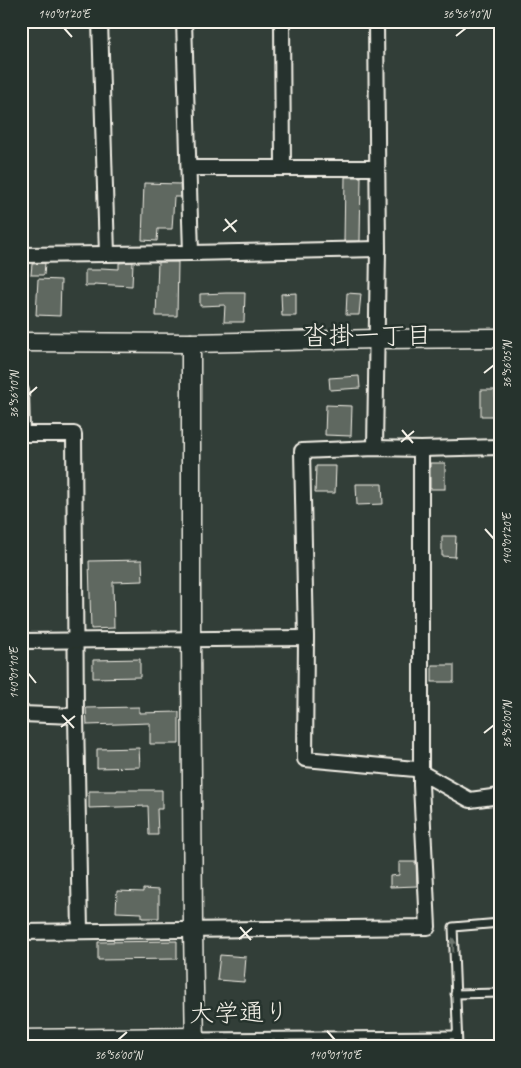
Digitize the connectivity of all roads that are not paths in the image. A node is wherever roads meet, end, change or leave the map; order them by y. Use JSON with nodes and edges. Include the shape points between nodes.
{"nodes":[{"id":1,"x":100,"y":21,"type":"edge"},
{"id":2,"x":184,"y":21,"type":"edge"},
{"id":3,"x":282,"y":21,"type":"edge"},
{"id":4,"x":376,"y":21,"type":"edge"},
{"id":5,"x":189,"y":168,"type":"junction"},
{"id":6,"x":283,"y":168,"type":"junction"},
{"id":7,"x":377,"y":168,"type":"junction"},
{"id":8,"x":378,"y":249,"type":"junction"},
{"id":9,"x":191,"y":253,"type":"junction"},
{"id":10,"x":107,"y":254,"type":"junction"},
{"id":11,"x":21,"y":255,"type":"edge"},
{"id":12,"x":500,"y":338,"type":"edge"},
{"id":13,"x":377,"y":339,"type":"junction"},
{"id":14,"x":21,"y":342,"type":"edge"},
{"id":15,"x":191,"y":343,"type":"junction"},
{"id":16,"x":21,"y":391,"type":"edge"},
{"id":17,"x":22,"y":434,"type":"edge"},
{"id":18,"x":500,"y":447,"type":"edge"},
{"id":19,"x":375,"y":448,"type":"junction"},
{"id":20,"x":421,"y":449,"type":"junction"},
{"id":21,"x":306,"y":638,"type":"junction"},
{"id":22,"x":191,"y":639,"type":"junction"},
{"id":23,"x":21,"y":640,"type":"edge"},
{"id":24,"x":76,"y":640,"type":"junction"},
{"id":25,"x":21,"y":714,"type":"edge"},
{"id":26,"x":76,"y":716,"type":"junction"},
{"id":27,"x":421,"y":773,"type":"junction"},
{"id":28,"x":500,"y":796,"type":"edge"},
{"id":29,"x":500,"y":923,"type":"edge"},
{"id":30,"x":192,"y":929,"type":"junction"},
{"id":31,"x":80,"y":931,"type":"junction"},
{"id":32,"x":21,"y":932,"type":"edge"},
{"id":33,"x":500,"y":993,"type":"edge"},
{"id":34,"x":455,"y":994,"type":"junction"},
{"id":35,"x":457,"y":1035,"type":"junction"},
{"id":36,"x":21,"y":1039,"type":"edge"},
{"id":37,"x":195,"y":1042,"type":"edge"},
{"id":38,"x":458,"y":1047,"type":"edge"}],
"edges":[{"from":1,"to":10,"type":"street"},
{"from":2,"to":5,"type":"street"},
{"from":3,"to":6,"type":"street"},
{"from":4,"to":7,"type":"street"},
{"from":5,"to":6,"type":"street"},
{"from":5,"to":9,"type":"street"},
{"from":6,"to":7,"type":"street"},
{"from":7,"to":8,"type":"street"},
{"from":8,"to":9,"type":"street"},
{"from":8,"to":13,"type":"street"},
{"from":9,"to":10,"type":"street"},
{"from":10,"to":11,"type":"street"},
{"from":12,"to":13,"type":"street"},
{"from":13,"to":15,"type":"street"},
{"from":13,"to":19,"type":"street"},
{"from":14,"to":15,"type":"street"},
{"from":15,"to":22,"type":"street"},
{"from":16,"to":17,"type":"street"},
{"from":17,"to":24,"type":"street","via":[[74,434]]},
{"from":18,"to":20,"type":"street"},
{"from":19,"to":20,"type":"street"},
{"from":19,"to":21,"type":"street","via":[[302,451]]},
{"from":20,"to":27,"type":"street"},
{"from":21,"to":22,"type":"street"},
{"from":21,"to":27,"type":"street","via":[[305,759],[415,769]]},
{"from":22,"to":24,"type":"street"},
{"from":22,"to":30,"type":"street"},
{"from":23,"to":24,"type":"street"},
{"from":24,"to":26,"type":"street"},
{"from":25,"to":26,"type":"street"},
{"from":26,"to":31,"type":"street"},
{"from":27,"to":28,"type":"street","via":[[470,800]]},
{"from":27,"to":30,"type":"street","via":[[428,927]]},
{"from":34,"to":29,"type":"lane","one_way":true,"via":[[453,927]]},
{"from":30,"to":31,"type":"street"},
{"from":30,"to":37,"type":"street"},
{"from":31,"to":32,"type":"street"},
{"from":33,"to":34,"type":"lane"},
{"from":34,"to":35,"type":"lane"},
{"from":35,"to":37,"type":"lane","name":"大学通り"},
{"from":35,"to":38,"type":"lane"},
{"from":36,"to":37,"type":"street","name":"大学通り"}]}
